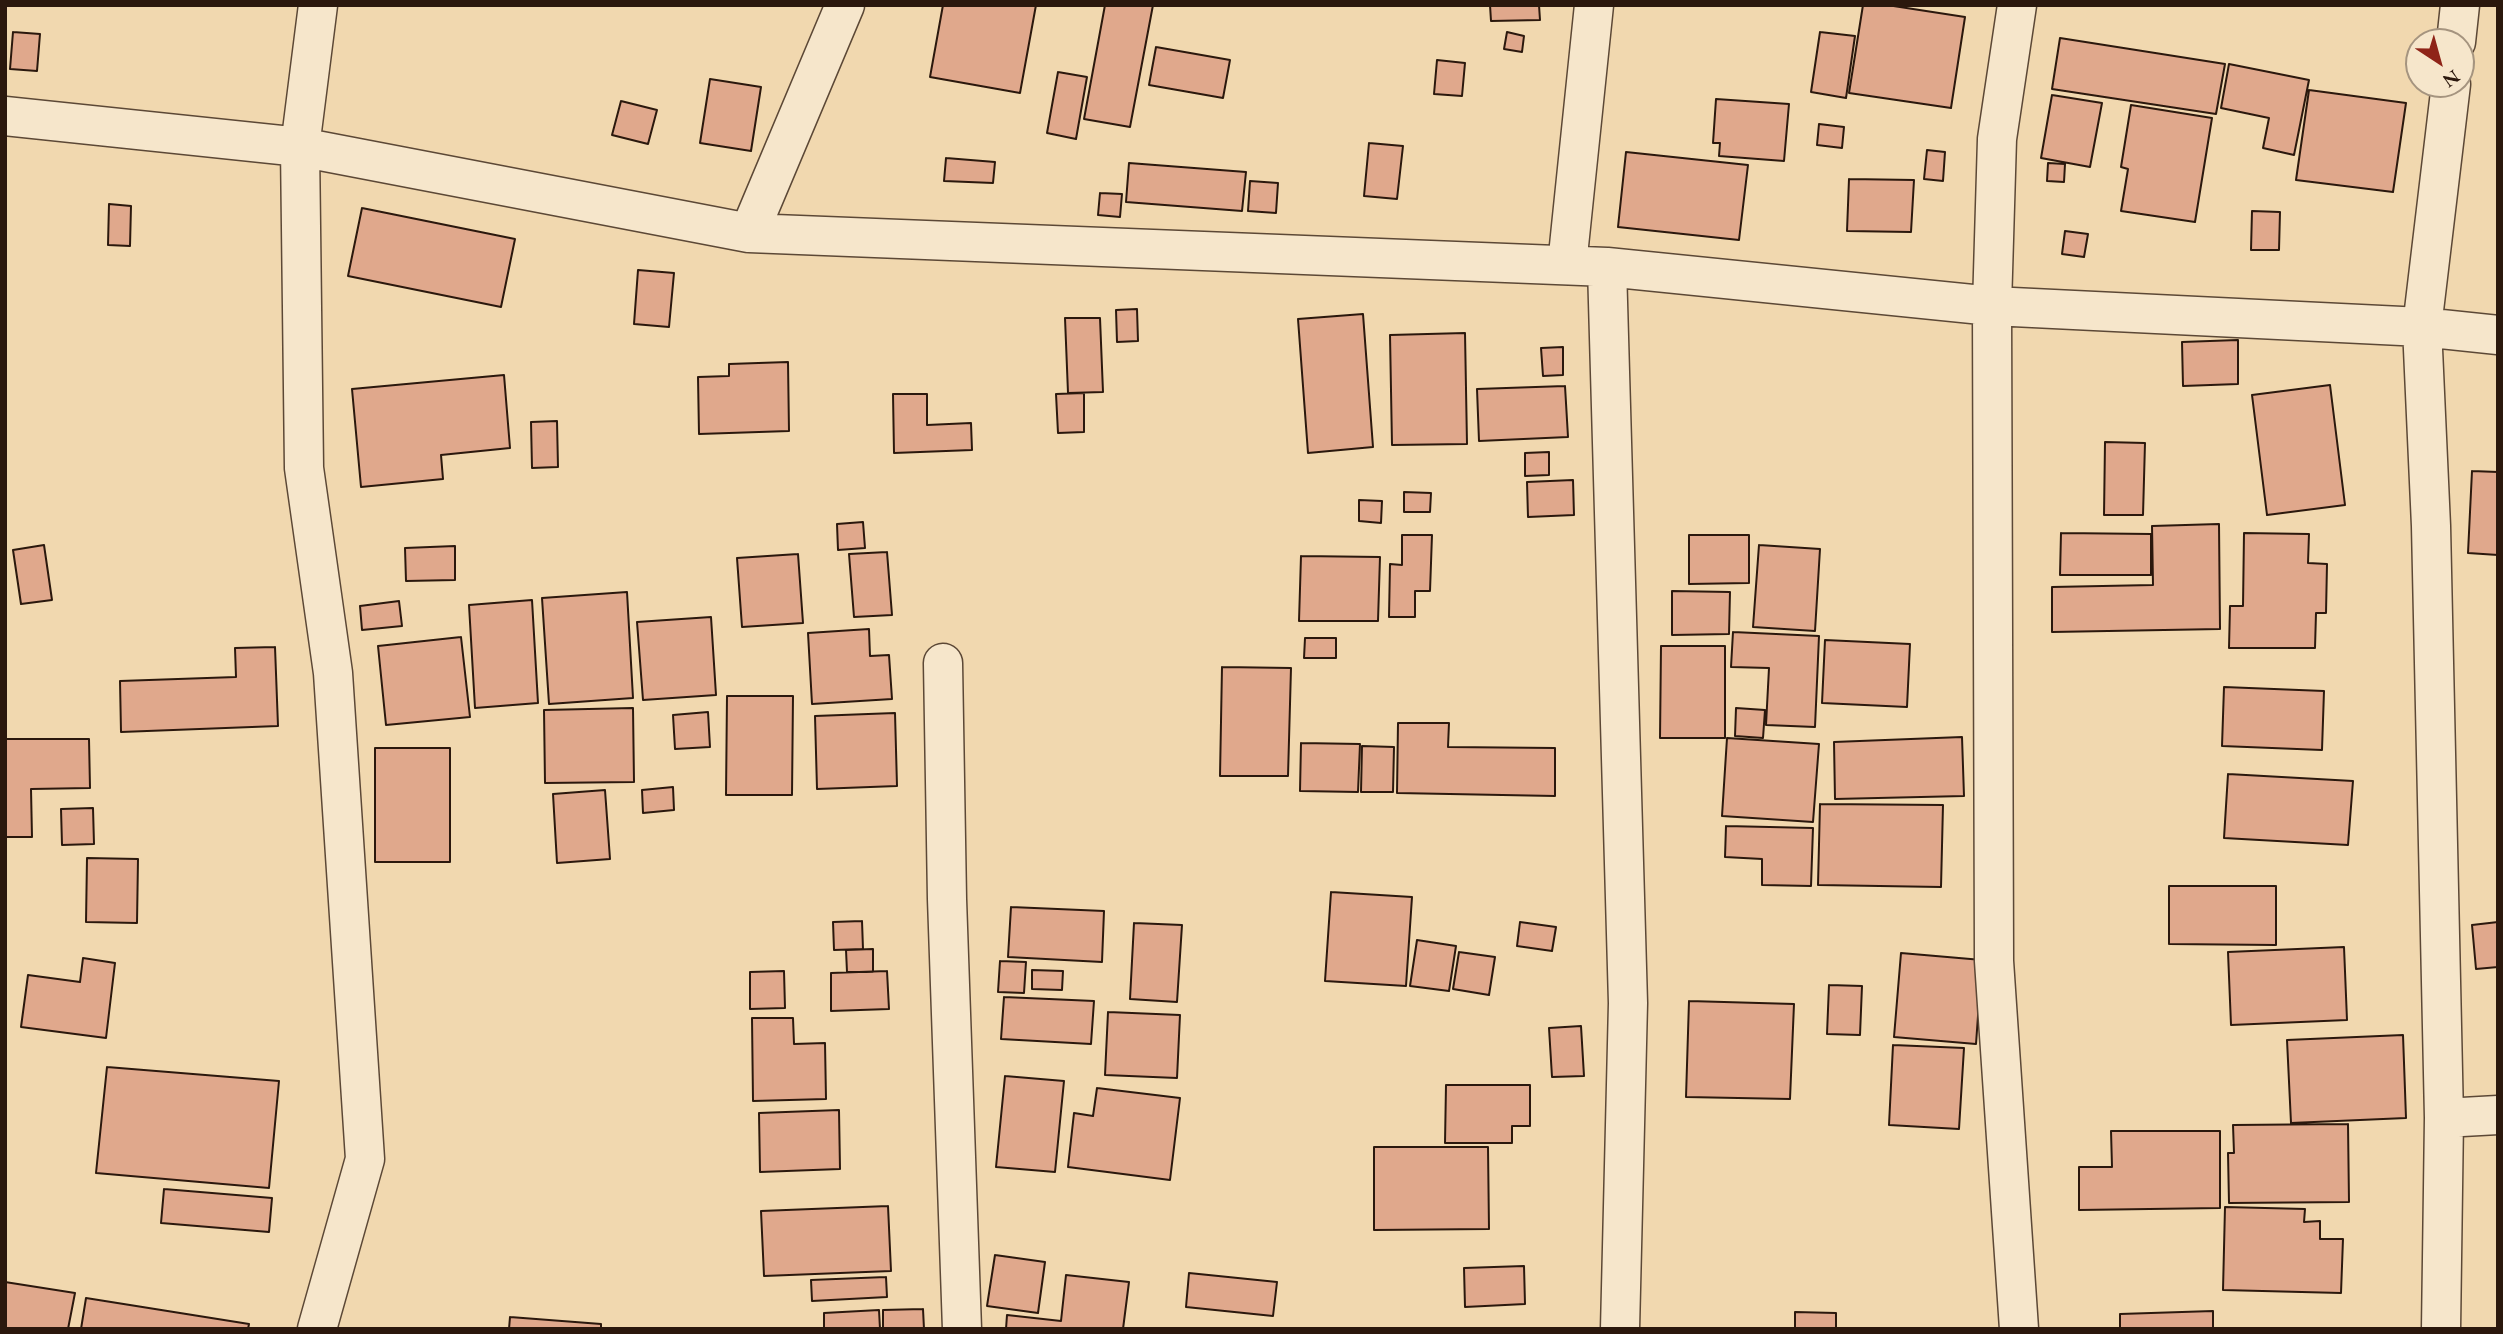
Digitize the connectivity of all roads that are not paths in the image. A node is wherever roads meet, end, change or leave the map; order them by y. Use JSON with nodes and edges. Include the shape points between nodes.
{"nodes":[{"id":1,"x":317,"y":5,"type":"edge"},
{"id":2,"x":845,"y":5,"type":"edge"},
{"id":3,"x":1594,"y":5,"type":"edge"},
{"id":4,"x":2017,"y":5,"type":"edge"},
{"id":5,"x":2460,"y":5,"type":"edge"},
{"id":6,"x":2458,"y":28,"type":"edge"},
{"id":7,"x":2449,"y":98,"type":"edge"},
{"id":8,"x":5,"y":116,"type":"edge"},
{"id":9,"x":300,"y":147,"type":"junction"},
{"id":10,"x":749,"y":233,"type":"junction"},
{"id":11,"x":1567,"y":265,"type":"junction"},
{"id":12,"x":1607,"y":267,"type":"junction"},
{"id":13,"x":1992,"y":306,"type":"junction"},
{"id":14,"x":2422,"y":327,"type":"junction"},
{"id":15,"x":2498,"y":335,"type":"edge"},
{"id":16,"x":943,"y":663,"type":"dead end"},
{"id":17,"x":2498,"y":1115,"type":"edge"},
{"id":18,"x":2444,"y":1118,"type":"junction"},
{"id":19,"x":317,"y":1329,"type":"edge"},
{"id":20,"x":962,"y":1329,"type":"edge"},
{"id":21,"x":1620,"y":1329,"type":"edge"},
{"id":22,"x":2019,"y":1329,"type":"edge"},
{"id":23,"x":2441,"y":1329,"type":"edge"}],
"edges":[{"from":1,"to":9,"type":"street"},
{"from":2,"to":10,"type":"street"},
{"from":3,"to":11,"type":"street"},
{"from":4,"to":13,"type":"street","via":[[1997,139]]},
{"from":5,"to":6,"type":"street"},
{"from":7,"to":14,"type":"street"},
{"from":8,"to":9,"type":"street"},
{"from":9,"to":10,"type":"street"},
{"from":9,"to":19,"type":"street","via":[[304,468],[333,673],[365,1159]]},
{"from":10,"to":11,"type":"street"},
{"from":11,"to":12,"type":"street"},
{"from":12,"to":13,"type":"street"},
{"from":12,"to":21,"type":"street","via":[[1628,1003]]},
{"from":13,"to":14,"type":"street"},
{"from":13,"to":22,"type":"street","via":[[1994,961]]},
{"from":14,"to":15,"type":"street"},
{"from":14,"to":18,"type":"street"},
{"from":16,"to":20,"type":"street"},
{"from":17,"to":18,"type":"street"},
{"from":18,"to":23,"type":"street"}]}
